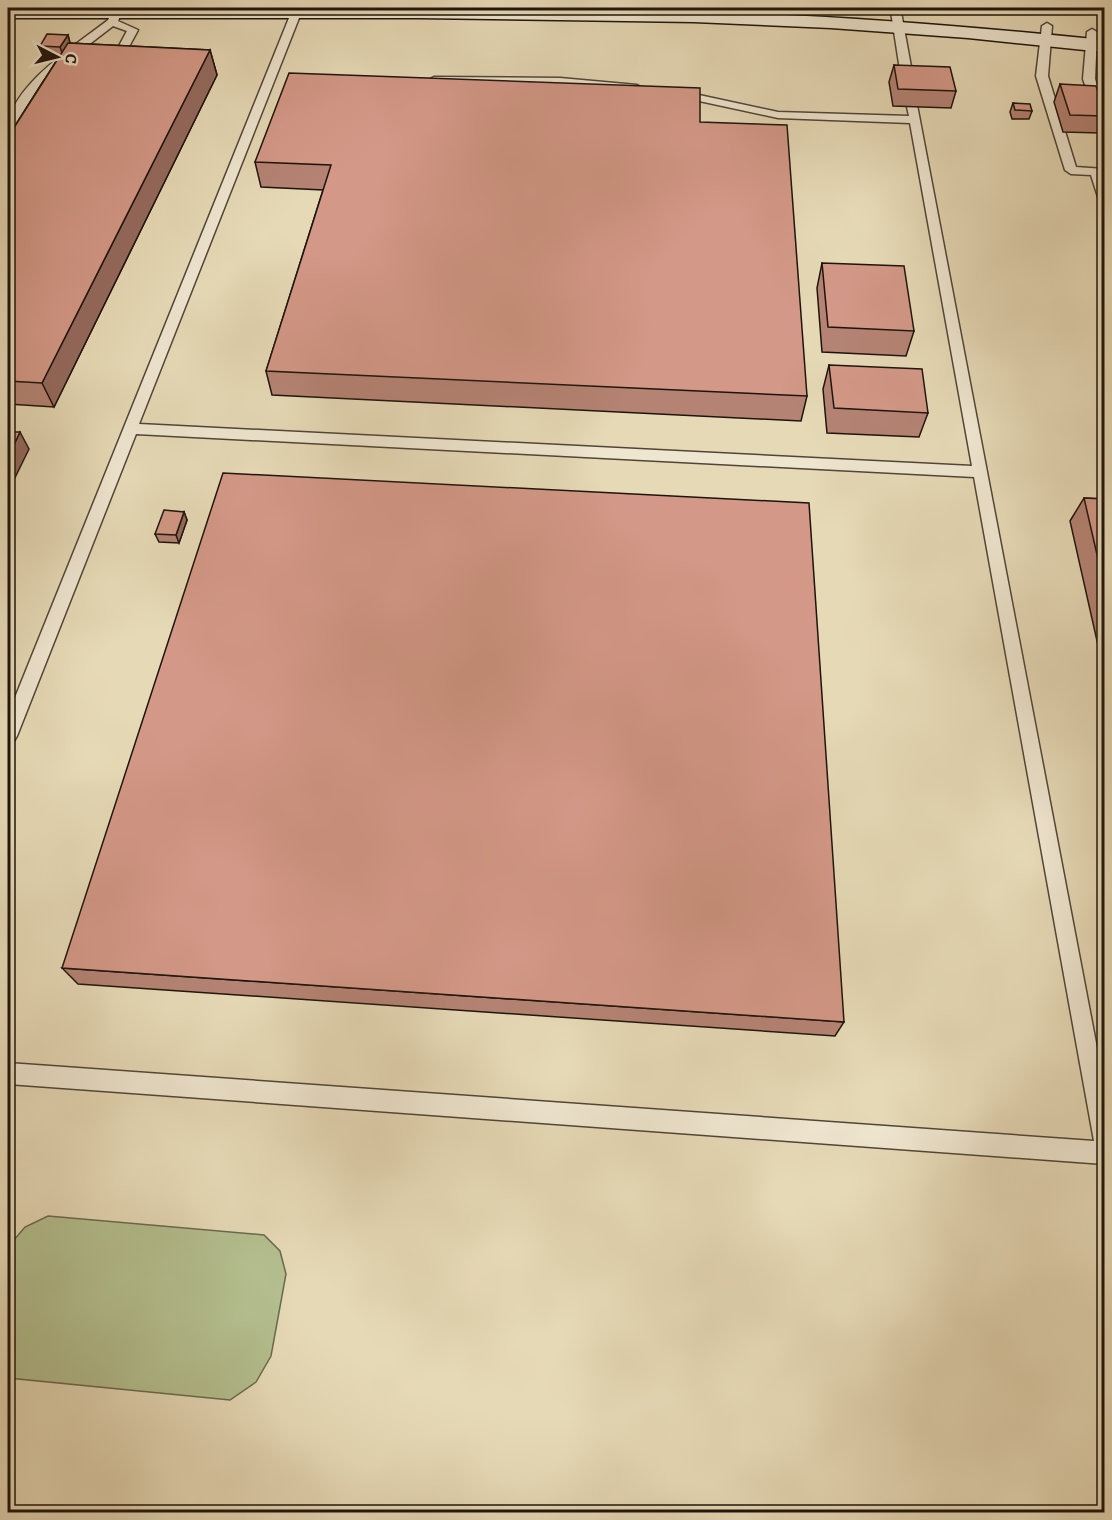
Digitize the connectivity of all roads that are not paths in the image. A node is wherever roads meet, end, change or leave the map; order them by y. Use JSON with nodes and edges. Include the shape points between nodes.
{"nodes":[{"id":1,"x":805,"y":8,"type":"edge"},
{"id":2,"x":8,"y":12,"type":"edge"},
{"id":3,"x":296,"y":13,"type":"junction"},
{"id":4,"x":116,"y":14,"type":"edge"},
{"id":5,"x":896,"y":15,"type":"edge"},
{"id":6,"x":1047,"y":32,"type":"junction"},
{"id":7,"x":1098,"y":39,"type":"edge"},
{"id":8,"x":141,"y":58,"type":"edge"},
{"id":9,"x":418,"y":81,"type":"edge"},
{"id":10,"x":908,"y":83,"type":"edge"},
{"id":11,"x":1104,"y":123,"type":"edge"},
{"id":12,"x":8,"y":127,"type":"edge"},
{"id":13,"x":1100,"y":172,"type":"edge"},
{"id":14,"x":1104,"y":197,"type":"edge"},
{"id":15,"x":130,"y":429,"type":"junction"},
{"id":16,"x":980,"y":472,"type":"junction"},
{"id":17,"x":8,"y":736,"type":"edge"},
{"id":18,"x":8,"y":1074,"type":"edge"},
{"id":19,"x":1104,"y":1140,"type":"edge"},
{"id":20,"x":1104,"y":1153,"type":"edge"}],
"edges":[{"from":1,"to":5,"type":"main road"},
{"from":2,"to":4,"type":"main road"},
{"from":3,"to":4,"type":"main road"},
{"from":3,"to":5,"type":"main road"},
{"from":3,"to":15,"type":"lane","via":[[273,84]]},
{"from":4,"to":8,"type":"lane","via":[[133,30],[118,57]]},
{"from":4,"to":12,"type":"lane","via":[[39,78]]},
{"from":5,"to":6,"type":"main road"},
{"from":5,"to":10,"type":"lane"},
{"from":6,"to":7,"type":"main road"},
{"from":6,"to":13,"type":"lane","via":[[1042,76],[1071,170]]},
{"from":7,"to":11,"type":"lane","via":[[1089,80]]},
{"from":9,"to":16,"type":"lane","via":[[560,81],[707,98],[778,115],[914,114]]},
{"from":13,"to":14,"type":"lane"},
{"from":15,"to":16,"type":"lane"},
{"from":15,"to":17,"type":"lane"},
{"from":16,"to":19,"type":"lane"},
{"from":18,"to":20,"type":"lane"}]}
